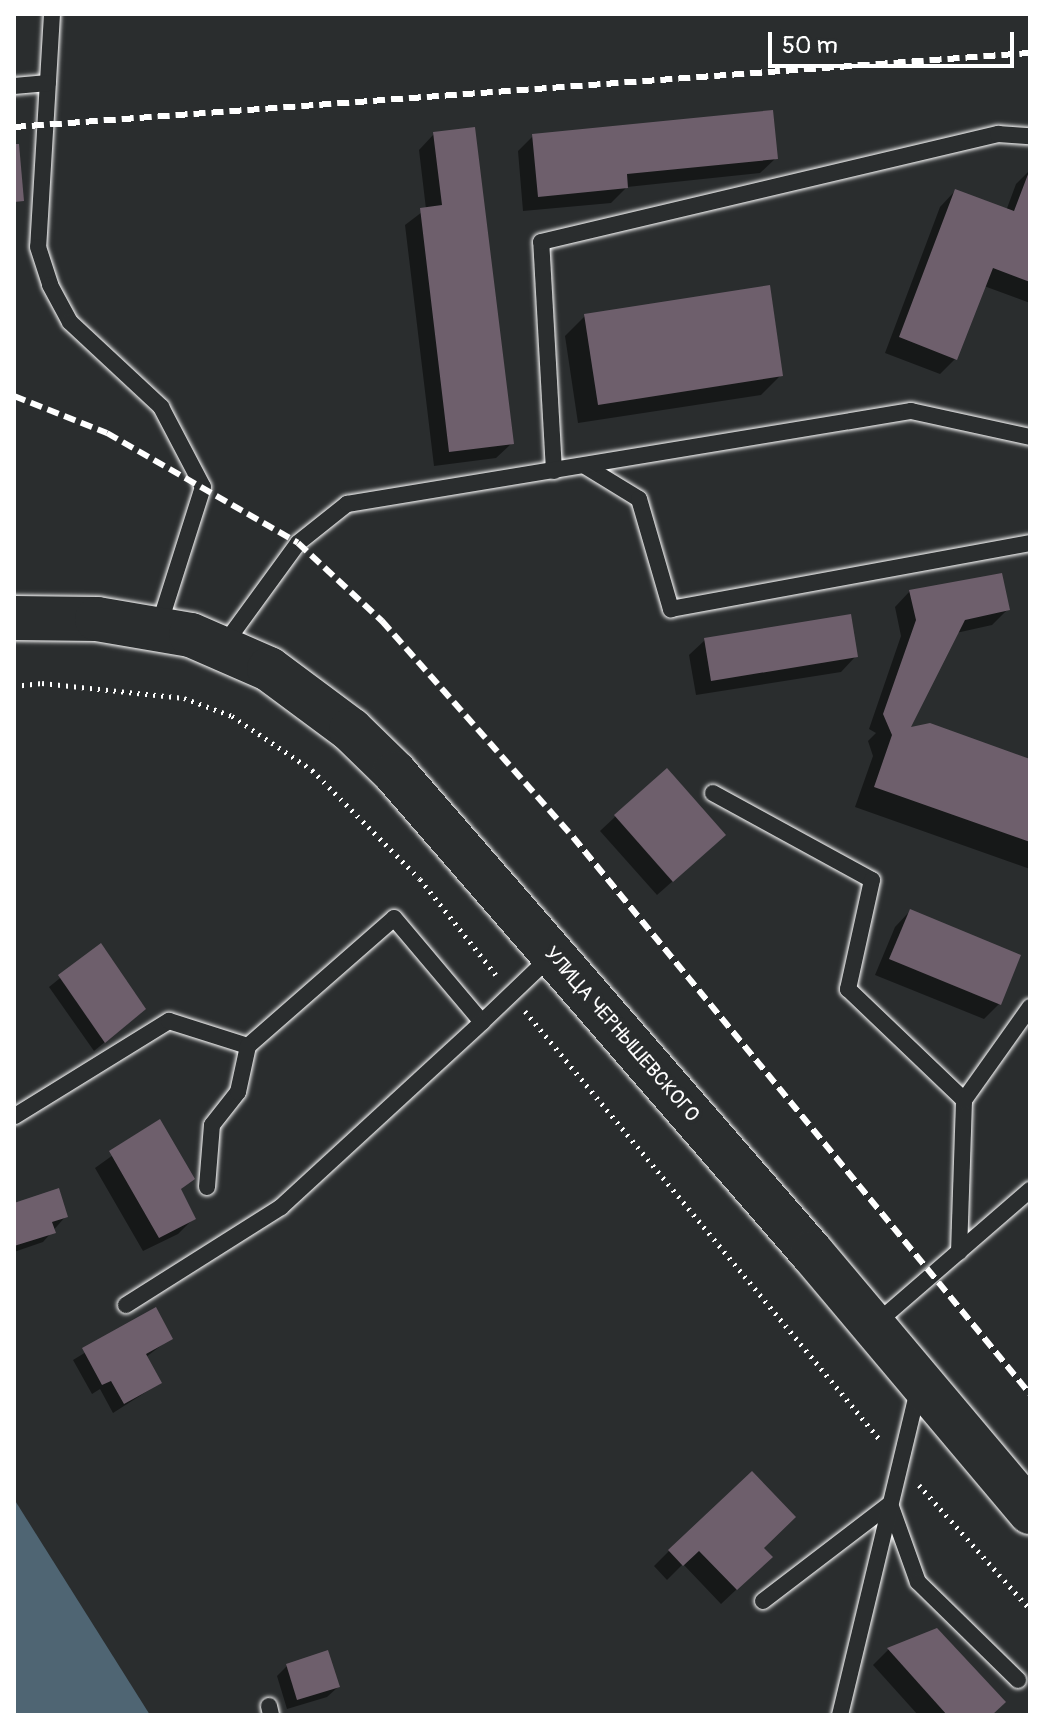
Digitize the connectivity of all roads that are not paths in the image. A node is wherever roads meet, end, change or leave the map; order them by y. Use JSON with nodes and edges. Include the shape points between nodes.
{"nodes":[{"id":1,"x":52,"y":14,"type":"edge"},
{"id":2,"x":48,"y":83,"type":"junction"},
{"id":3,"x":14,"y":86,"type":"edge"},
{"id":4,"x":1030,"y":136,"type":"edge"},
{"id":5,"x":1030,"y":437,"type":"edge"},
{"id":6,"x":585,"y":466,"type":"junction"},
{"id":7,"x":554,"y":471,"type":"junction"},
{"id":8,"x":1030,"y":543,"type":"edge"},
{"id":9,"x":14,"y":618,"type":"edge"},
{"id":10,"x":159,"y":628,"type":"junction"},
{"id":11,"x":223,"y":646,"type":"junction"},
{"id":12,"x":713,"y":793,"type":"dead end"},
{"id":13,"x":553,"y":955,"type":"junction"},
{"id":14,"x":1030,"y":1007,"type":"edge"},
{"id":15,"x":482,"y":1022,"type":"junction"},
{"id":16,"x":248,"y":1046,"type":"junction"},
{"id":17,"x":964,"y":1100,"type":"junction"},
{"id":18,"x":15,"y":1116,"type":"edge"},
{"id":19,"x":207,"y":1187,"type":"dead end"},
{"id":20,"x":1030,"y":1190,"type":"edge"},
{"id":21,"x":959,"y":1252,"type":"junction"},
{"id":22,"x":126,"y":1305,"type":"dead end"},
{"id":23,"x":872,"y":1327,"type":"junction"},
{"id":24,"x":919,"y":1386,"type":"junction"},
{"id":25,"x":890,"y":1504,"type":"junction"},
{"id":26,"x":1030,"y":1512,"type":"edge"},
{"id":27,"x":763,"y":1601,"type":"dead end"},
{"id":28,"x":1018,"y":1680,"type":"dead end"},
{"id":29,"x":840,"y":1715,"type":"edge"}],
"edges":[{"from":1,"to":2,"type":"lane"},
{"from":2,"to":3,"type":"lane"},
{"from":2,"to":10,"type":"lane","via":[[38,247],[50,285],[70,322],[161,407],[203,487]]},
{"from":4,"to":7,"type":"lane","via":[[998,134],[541,242]]},
{"from":5,"to":6,"type":"lane","via":[[911,411]]},
{"from":6,"to":7,"type":"lane"},
{"from":6,"to":8,"type":"lane","via":[[639,499],[671,609]]},
{"from":7,"to":11,"type":"lane","via":[[347,504],[298,543]]},
{"from":9,"to":10,"type":"main road","name":"УЛИЦА ЧЕРНЫШЕВСКОГО","via":[[97,619]]},
{"from":10,"to":11,"type":"main road","name":"УЛИЦА ЧЕРНЫШЕВСКОГО"},
{"from":11,"to":13,"type":"main road","name":"УЛИЦА ЧЕРНЫШЕВСКОГО","via":[[299,689],[351,730]]},
{"from":12,"to":17,"type":"lane","via":[[872,880],[848,989]]},
{"from":13,"to":15,"type":"lane"},
{"from":13,"to":23,"type":"main road","name":"УЛИЦА ЧЕРНЫШЕВСКОГО"},
{"from":14,"to":17,"type":"lane"},
{"from":15,"to":16,"type":"lane","via":[[394,918]]},
{"from":15,"to":22,"type":"lane","via":[[281,1207]]},
{"from":16,"to":18,"type":"lane","via":[[169,1021]]},
{"from":16,"to":19,"type":"lane","via":[[238,1092],[212,1125]]},
{"from":17,"to":21,"type":"lane"},
{"from":20,"to":21,"type":"lane"},
{"from":21,"to":23,"type":"lane"},
{"from":23,"to":24,"type":"main road","name":"УЛИЦА ЧЕРНЫШЕВСКОГО"},
{"from":24,"to":25,"type":"lane"},
{"from":24,"to":26,"type":"main road","name":"УЛИЦА ЧЕРНЫШЕВСКОГО"},
{"from":25,"to":27,"type":"lane"},
{"from":25,"to":28,"type":"lane","via":[[918,1582]]},
{"from":25,"to":29,"type":"lane"}]}
